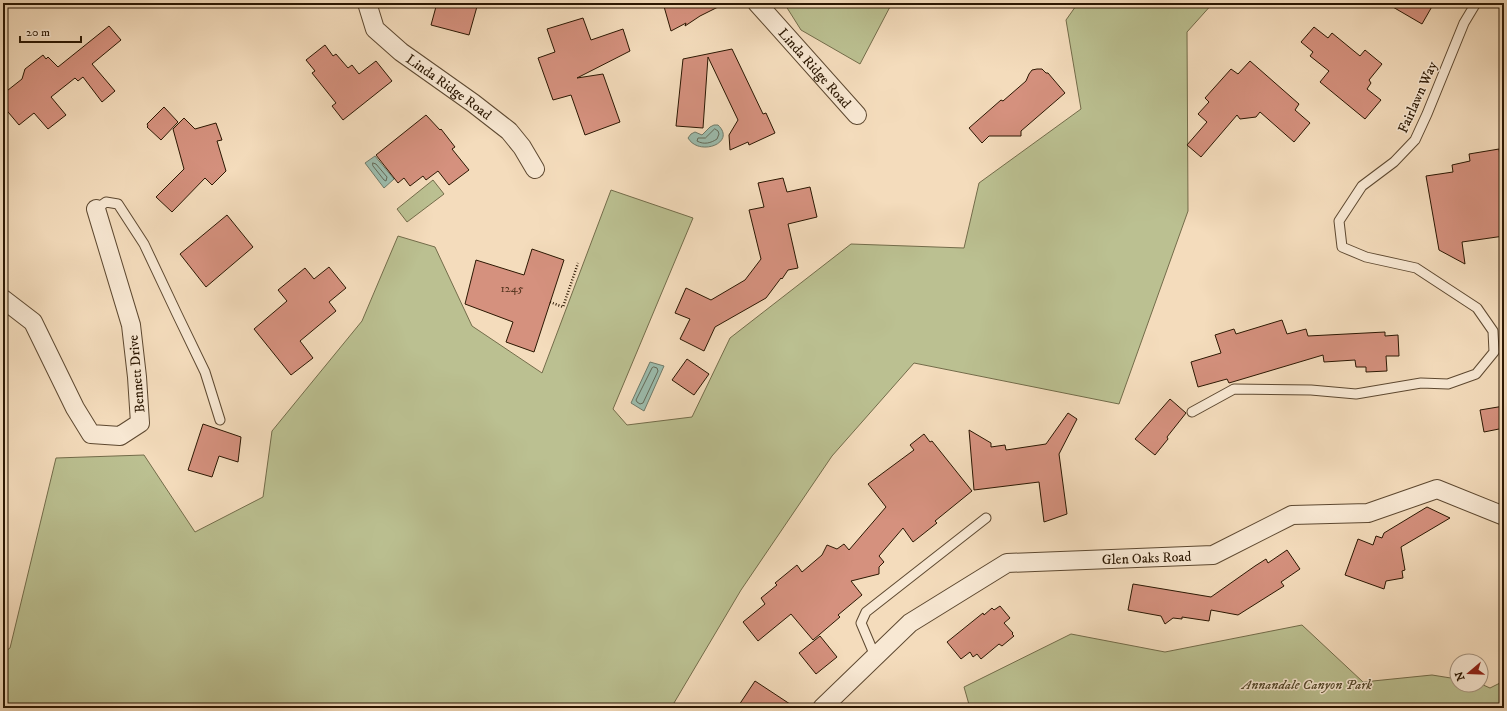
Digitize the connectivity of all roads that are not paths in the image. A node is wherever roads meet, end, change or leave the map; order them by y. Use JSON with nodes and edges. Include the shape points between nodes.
{"nodes":[{"id":1,"x":367,"y":3,"type":"edge"},
{"id":2,"x":757,"y":3,"type":"edge"},
{"id":3,"x":1476,"y":3,"type":"edge"},
{"id":4,"x":857,"y":115,"type":"dead end"},
{"id":5,"x":535,"y":169,"type":"dead end"},
{"id":6,"x":96,"y":208,"type":"joint"},
{"id":7,"x":3,"y":299,"type":"edge"},
{"id":8,"x":1192,"y":412,"type":"dead end"},
{"id":9,"x":220,"y":420,"type":"dead end"},
{"id":10,"x":1504,"y":516,"type":"edge"},
{"id":11,"x":986,"y":518,"type":"dead end"},
{"id":12,"x":875,"y":656,"type":"junction"},
{"id":13,"x":822,"y":708,"type":"edge"}],
"edges":[{"from":1,"to":5,"type":"street","name":"Linda Ridge Road","via":[[375,29],[400,52],[509,131]]},
{"from":2,"to":4,"type":"street","name":"Linda Ridge Road"},
{"from":3,"to":8,"type":"lane","name":"Fairlawn Way","via":[[1464,23],[1415,140],[1394,162],[1362,186],[1339,221],[1342,247],[1366,257],[1416,268],[1477,308],[1493,332],[1494,352],[1476,374],[1448,384],[1421,383],[1356,394],[1311,390],[1234,389]]},
{"from":6,"to":7,"type":"street","name":"Bennett Drive","via":[[132,325],[140,423],[120,436],[91,434],[75,408],[33,322]]},
{"from":6,"to":9,"type":"lane","via":[[106,202],[118,204],[144,244],[205,372]]},
{"from":10,"to":12,"type":"street","name":"Glen Oaks Road","via":[[1437,489],[1368,514],[1292,515],[1213,554],[1006,563],[910,623]]},
{"from":11,"to":12,"type":"lane","via":[[866,612],[861,623]]},
{"from":12,"to":13,"type":"street","name":"Glen Oaks Road"}]}
